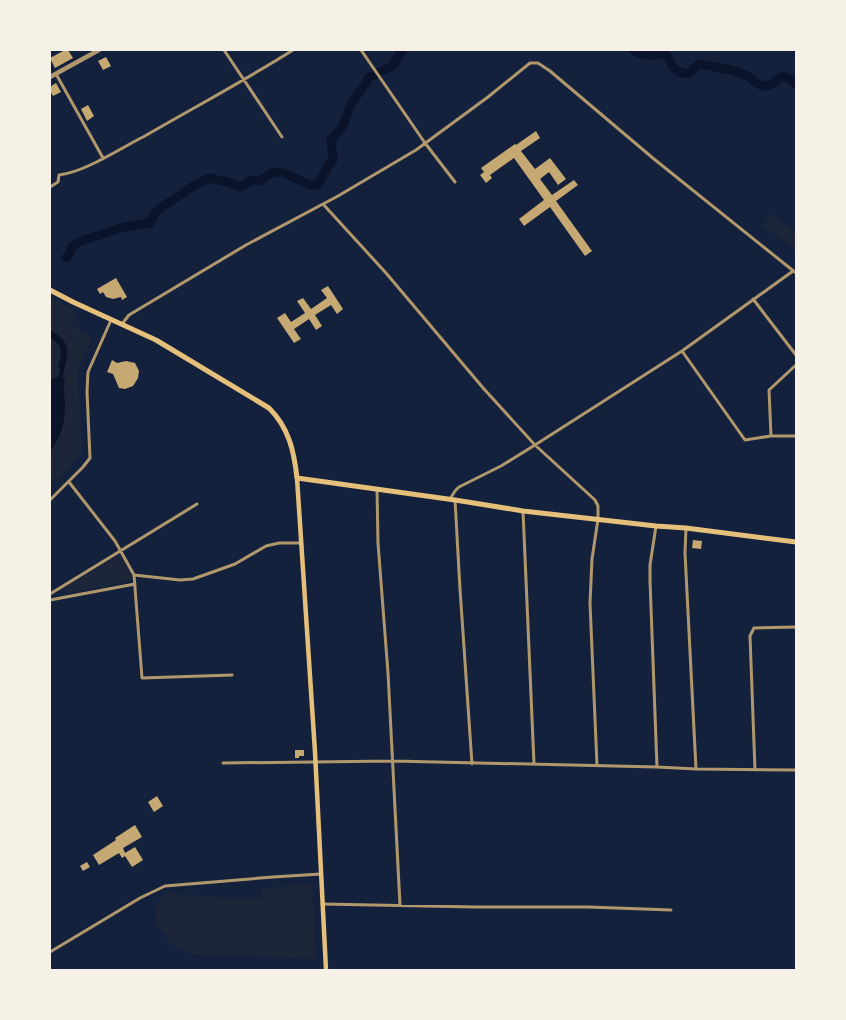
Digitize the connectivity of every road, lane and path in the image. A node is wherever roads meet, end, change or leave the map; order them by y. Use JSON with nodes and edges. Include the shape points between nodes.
{"nodes":[{"id":1,"x":99,"y":50,"type":"edge"},
{"id":2,"x":224,"y":50,"type":"edge"},
{"id":3,"x":293,"y":50,"type":"edge"},
{"id":4,"x":361,"y":50,"type":"edge"},
{"id":5,"x":56,"y":74,"type":"junction"},
{"id":6,"x":50,"y":76,"type":"edge"},
{"id":7,"x":245,"y":80,"type":"junction"},
{"id":8,"x":282,"y":136,"type":"dead end"},
{"id":9,"x":425,"y":143,"type":"junction"},
{"id":10,"x":103,"y":158,"type":"junction"},
{"id":11,"x":455,"y":182,"type":"dead end"},
{"id":12,"x":50,"y":187,"type":"edge"},
{"id":13,"x":322,"y":204,"type":"junction"},
{"id":14,"x":795,"y":272,"type":"edge"},
{"id":15,"x":51,"y":291,"type":"edge"},
{"id":16,"x":753,"y":298,"type":"junction"},
{"id":17,"x":111,"y":320,"type":"junction"},
{"id":18,"x":122,"y":324,"type":"junction"},
{"id":19,"x":682,"y":351,"type":"junction"},
{"id":20,"x":796,"y":355,"type":"edge"},
{"id":21,"x":796,"y":365,"type":"edge"},
{"id":22,"x":770,"y":436,"type":"junction"},
{"id":23,"x":796,"y":436,"type":"edge"},
{"id":24,"x":535,"y":445,"type":"junction"},
{"id":25,"x":297,"y":478,"type":"junction"},
{"id":26,"x":70,"y":482,"type":"junction"},
{"id":27,"x":377,"y":489,"type":"junction"},
{"id":28,"x":50,"y":500,"type":"edge"},
{"id":29,"x":453,"y":500,"type":"junction"},
{"id":30,"x":198,"y":504,"type":"dead end"},
{"id":31,"x":522,"y":511,"type":"junction"},
{"id":32,"x":598,"y":519,"type":"junction"},
{"id":33,"x":656,"y":526,"type":"junction"},
{"id":34,"x":686,"y":528,"type":"junction"},
{"id":35,"x":796,"y":542,"type":"edge"},
{"id":36,"x":300,"y":543,"type":"junction"},
{"id":37,"x":121,"y":551,"type":"junction"},
{"id":38,"x":134,"y":575,"type":"junction"},
{"id":39,"x":135,"y":584,"type":"junction"},
{"id":40,"x":50,"y":594,"type":"edge"},
{"id":41,"x":50,"y":600,"type":"edge"},
{"id":42,"x":796,"y":627,"type":"edge"},
{"id":43,"x":232,"y":675,"type":"dead end"},
{"id":44,"x":393,"y":761,"type":"junction"},
{"id":45,"x":223,"y":763,"type":"dead end"},
{"id":46,"x":315,"y":763,"type":"junction"},
{"id":47,"x":472,"y":764,"type":"junction"},
{"id":48,"x":534,"y":764,"type":"junction"},
{"id":49,"x":597,"y":765,"type":"junction"},
{"id":50,"x":657,"y":767,"type":"junction"},
{"id":51,"x":696,"y":769,"type":"junction"},
{"id":52,"x":755,"y":770,"type":"junction"},
{"id":53,"x":796,"y":770,"type":"edge"},
{"id":54,"x":321,"y":874,"type":"junction"},
{"id":55,"x":322,"y":904,"type":"junction"},
{"id":56,"x":400,"y":905,"type":"junction"},
{"id":57,"x":671,"y":910,"type":"dead end"},
{"id":58,"x":50,"y":952,"type":"edge"},
{"id":59,"x":326,"y":970,"type":"edge"}],
"edges":[{"from":1,"to":5,"type":"street"},
{"from":2,"to":7,"type":"street"},
{"from":3,"to":7,"type":"street"},
{"from":4,"to":9,"type":"street"},
{"from":5,"to":6,"type":"street"},
{"from":5,"to":10,"type":"street"},
{"from":7,"to":8,"type":"street"},
{"from":7,"to":10,"type":"street"},
{"from":9,"to":11,"type":"street"},
{"from":9,"to":13,"type":"street"},
{"from":9,"to":14,"type":"street","via":[[530,63],[538,63]]},
{"from":10,"to":12,"type":"street","via":[[59,175],[58,182]]},
{"from":13,"to":18,"type":"street","via":[[134,312]]},
{"from":13,"to":24,"type":"street"},
{"from":14,"to":16,"type":"street"},
{"from":15,"to":17,"type":"main road"},
{"from":16,"to":19,"type":"street"},
{"from":16,"to":20,"type":"street"},
{"from":17,"to":18,"type":"main road"},
{"from":17,"to":26,"type":"street","via":[[88,372],[90,458]]},
{"from":18,"to":25,"type":"main road","via":[[156,340],[269,408],[288,433]]},
{"from":19,"to":22,"type":"street","via":[[743,438]]},
{"from":19,"to":24,"type":"street"},
{"from":21,"to":22,"type":"street","via":[[769,390]]},
{"from":22,"to":23,"type":"street"},
{"from":24,"to":29,"type":"street","via":[[459,487]]},
{"from":24,"to":32,"type":"street","via":[[595,500]]},
{"from":25,"to":27,"type":"main road"},
{"from":25,"to":36,"type":"main road"},
{"from":26,"to":28,"type":"street"},
{"from":26,"to":37,"type":"street"},
{"from":27,"to":29,"type":"main road"},
{"from":27,"to":44,"type":"street"},
{"from":29,"to":31,"type":"main road"},
{"from":29,"to":47,"type":"street"},
{"from":30,"to":37,"type":"street"},
{"from":31,"to":32,"type":"main road"},
{"from":31,"to":48,"type":"street"},
{"from":32,"to":33,"type":"main road"},
{"from":32,"to":49,"type":"street","via":[[590,604]]},
{"from":33,"to":34,"type":"main road"},
{"from":33,"to":50,"type":"street","via":[[650,581]]},
{"from":34,"to":35,"type":"main road"},
{"from":34,"to":51,"type":"street"},
{"from":36,"to":38,"type":"street","via":[[266,546],[235,564],[194,578],[180,580]]},
{"from":36,"to":46,"type":"main road"},
{"from":37,"to":38,"type":"street"},
{"from":37,"to":40,"type":"street"},
{"from":38,"to":39,"type":"street"},
{"from":39,"to":41,"type":"street"},
{"from":39,"to":43,"type":"street","via":[[142,678]]},
{"from":42,"to":52,"type":"street","via":[[754,628],[750,636]]},
{"from":44,"to":46,"type":"street"},
{"from":44,"to":47,"type":"street"},
{"from":44,"to":56,"type":"street"},
{"from":45,"to":46,"type":"street"},
{"from":46,"to":54,"type":"main road"},
{"from":47,"to":48,"type":"street"},
{"from":48,"to":49,"type":"street"},
{"from":49,"to":50,"type":"street"},
{"from":50,"to":51,"type":"street"},
{"from":51,"to":52,"type":"street"},
{"from":52,"to":53,"type":"street"},
{"from":54,"to":55,"type":"main road"},
{"from":54,"to":58,"type":"street","via":[[165,886]]},
{"from":55,"to":56,"type":"street"},
{"from":55,"to":59,"type":"main road"},
{"from":56,"to":57,"type":"street"}]}
